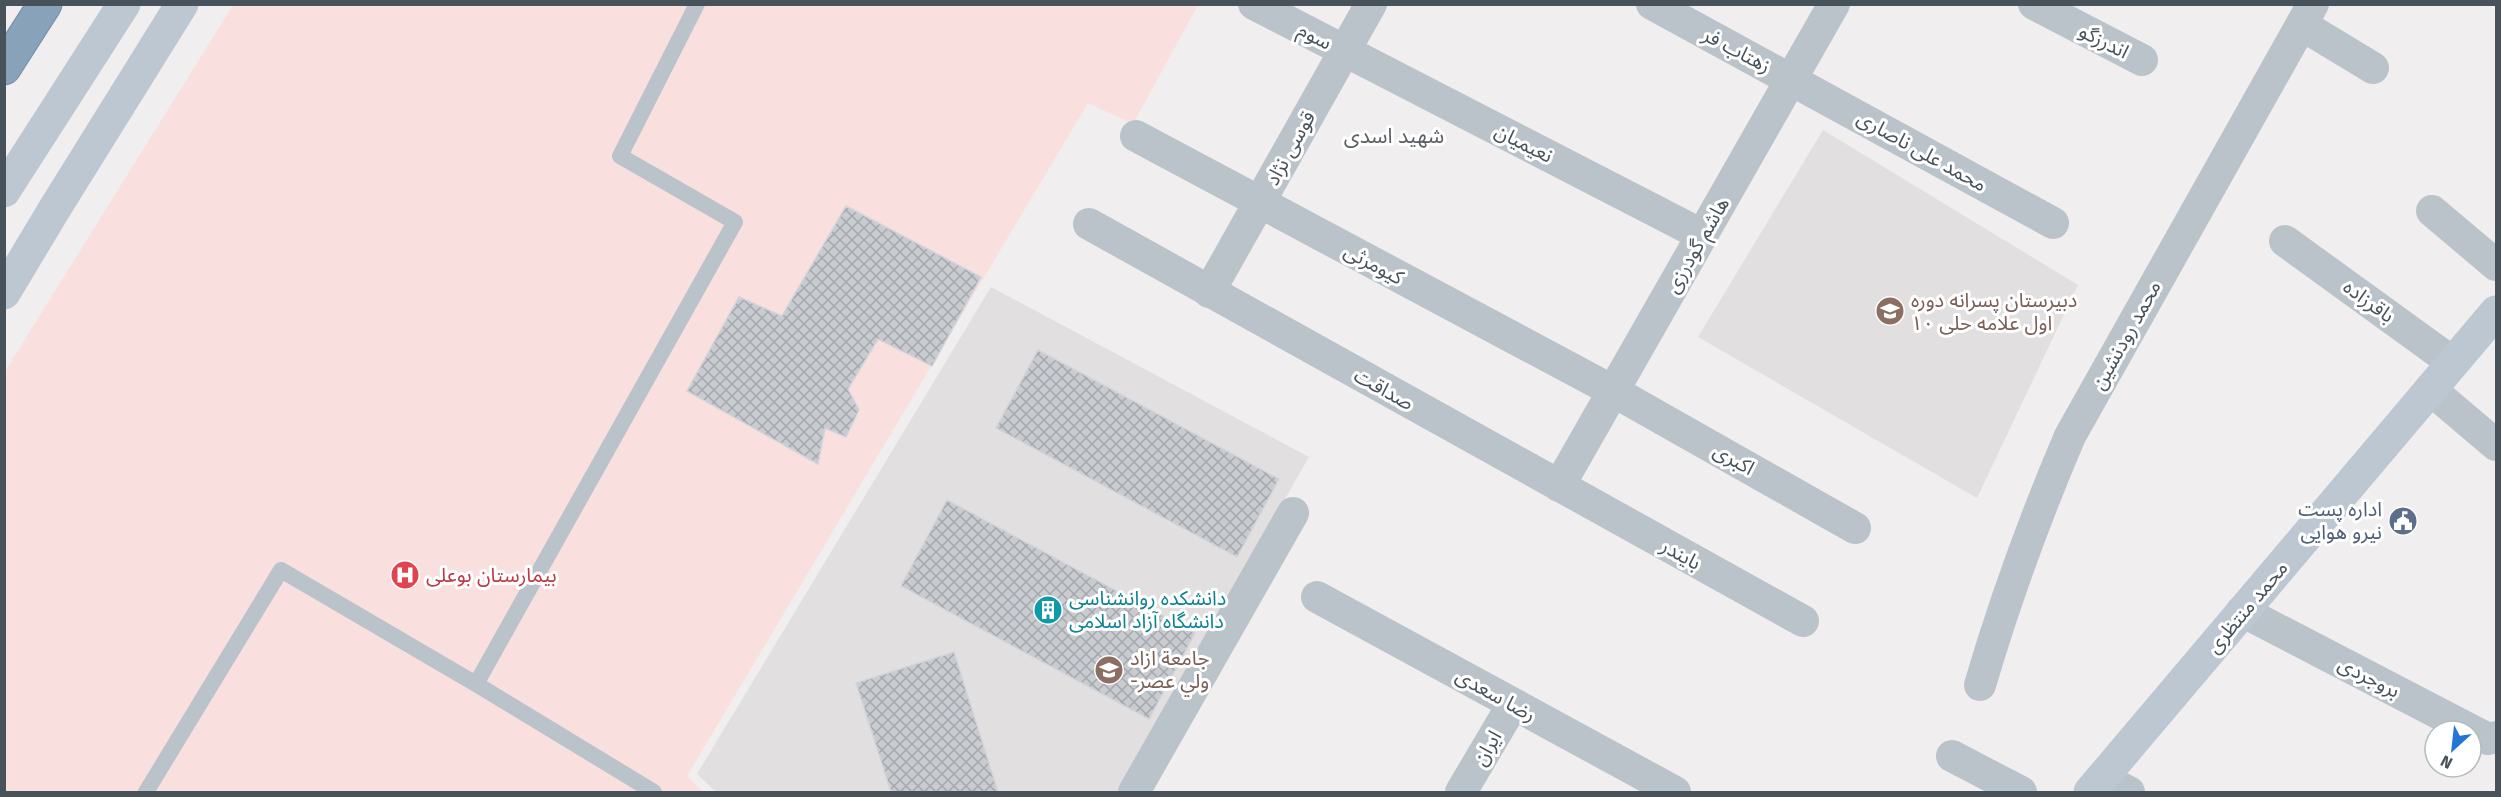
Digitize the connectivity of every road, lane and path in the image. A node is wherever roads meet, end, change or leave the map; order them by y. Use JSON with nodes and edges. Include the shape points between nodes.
{"nodes":[{"id":1,"x":45,"y":4,"type":"edge"},
{"id":2,"x":124,"y":4,"type":"edge"},
{"id":3,"x":182,"y":4,"type":"edge"},
{"id":4,"x":697,"y":4,"type":"edge"},
{"id":5,"x":1254,"y":4,"type":"edge"},
{"id":6,"x":1371,"y":4,"type":"edge"},
{"id":7,"x":1652,"y":4,"type":"edge"},
{"id":8,"x":1834,"y":4,"type":"edge"},
{"id":9,"x":2034,"y":4,"type":"edge"},
{"id":10,"x":2308,"y":15,"type":"edge"},
{"id":11,"x":1345,"y":51,"type":"junction"},
{"id":12,"x":2142,"y":60,"type":"dead end"},
{"id":13,"x":4,"y":68,"type":"edge"},
{"id":14,"x":2373,"y":68,"type":"dead end"},
{"id":15,"x":1791,"y":79,"type":"junction"},
{"id":16,"x":1136,"y":136,"type":"dead end"},
{"id":17,"x":4,"y":191,"type":"edge"},
{"id":18,"x":1260,"y":202,"type":"junction"},
{"id":19,"x":2432,"y":211,"type":"dead end"},
{"id":20,"x":2053,"y":223,"type":"dead end"},
{"id":21,"x":1089,"y":224,"type":"dead end"},
{"id":22,"x":1702,"y":235,"type":"junction"},
{"id":23,"x":2285,"y":241,"type":"dead end"},
{"id":24,"x":2496,"y":265,"type":"edge"},
{"id":25,"x":1209,"y":292,"type":"junction"},
{"id":26,"x":4,"y":293,"type":"edge"},
{"id":27,"x":2496,"y":312,"type":"edge"},
{"id":28,"x":2452,"y":362,"type":"junction"},
{"id":29,"x":2430,"y":389,"type":"junction"},
{"id":30,"x":1613,"y":391,"type":"junction"},
{"id":31,"x":2496,"y":445,"type":"edge"},
{"id":32,"x":1559,"y":486,"type":"junction"},
{"id":33,"x":1293,"y":513,"type":"dead end"},
{"id":34,"x":1855,"y":528,"type":"dead end"},
{"id":35,"x":1317,"y":597,"type":"dead end"},
{"id":36,"x":2242,"y":611,"type":"junction"},
{"id":37,"x":1803,"y":621,"type":"dead end"},
{"id":38,"x":476,"y":684,"type":"junction"},
{"id":39,"x":1980,"y":685,"type":"dead end"},
{"id":40,"x":1513,"y":704,"type":"junction"},
{"id":41,"x":2496,"y":737,"type":"edge"},
{"id":42,"x":1952,"y":756,"type":"dead end"},
{"id":43,"x":2107,"y":788,"type":"edge"},
{"id":44,"x":146,"y":792,"type":"edge"},
{"id":45,"x":654,"y":792,"type":"edge"},
{"id":46,"x":1134,"y":792,"type":"edge"},
{"id":47,"x":1461,"y":792,"type":"edge"},
{"id":48,"x":1675,"y":792,"type":"edge"},
{"id":49,"x":2021,"y":792,"type":"edge"}],
"edges":[{"from":1,"to":13,"type":"highway"},
{"from":2,"to":17,"type":"main road"},
{"from":3,"to":26,"type":"main road"},
{"from":4,"to":38,"type":"lane","via":[[620,156],[735,222]]},
{"from":5,"to":11,"type":"street","name":"سوم"},
{"from":6,"to":11,"type":"street","name":"قوسی نژاد"},
{"from":7,"to":15,"type":"street","name":"زهتاب فر"},
{"from":8,"to":15,"type":"street","name":"هاشم گودرزی"},
{"from":9,"to":12,"type":"street","name":"اندرزگو"},
{"from":10,"to":14,"type":"street"},
{"from":10,"to":39,"type":"street","name":"محمد رودنشین","via":[[2070,436],[2004,606]]},
{"from":11,"to":18,"type":"street","name":"قوسی نژاد"},
{"from":11,"to":22,"type":"street","name":"نعیمیان"},
{"from":15,"to":20,"type":"street","name":"محمد علی ناصاری"},
{"from":15,"to":22,"type":"street","name":"هاشم گودرزی"},
{"from":16,"to":18,"type":"street","name":"کیومرثی"},
{"from":18,"to":25,"type":"street","name":"قوسی نژاد"},
{"from":18,"to":30,"type":"street","name":"کیومرثی"},
{"from":19,"to":24,"type":"street"},
{"from":21,"to":25,"type":"street","name":"صداقت"},
{"from":22,"to":30,"type":"street","name":"هاشم گودرزی"},
{"from":23,"to":28,"type":"street","name":"باقرزاده"},
{"from":25,"to":32,"type":"street","name":"صداقت"},
{"from":27,"to":28,"type":"main road","name":"محمد منتظری"},
{"from":28,"to":29,"type":"main road","name":"محمد منتظری"},
{"from":29,"to":31,"type":"street"},
{"from":29,"to":36,"type":"main road","name":"محمد منتظری"},
{"from":30,"to":32,"type":"street","name":"هاشم گودرزی"},
{"from":30,"to":34,"type":"street","name":"اکبری"},
{"from":32,"to":37,"type":"street","name":"بایندر"},
{"from":33,"to":46,"type":"street"},
{"from":35,"to":40,"type":"street","name":"رضا سعدی"},
{"from":36,"to":41,"type":"street","name":"بروجردی","via":[[2488,739]]},
{"from":36,"to":43,"type":"main road","name":"محمد منتظری"},
{"from":38,"to":44,"type":"lane","via":[[281,570]]},
{"from":38,"to":45,"type":"lane"},
{"from":40,"to":47,"type":"street","name":"ایران"},
{"from":40,"to":48,"type":"street","name":"رضا سعدی"},
{"from":42,"to":49,"type":"street"}]}
